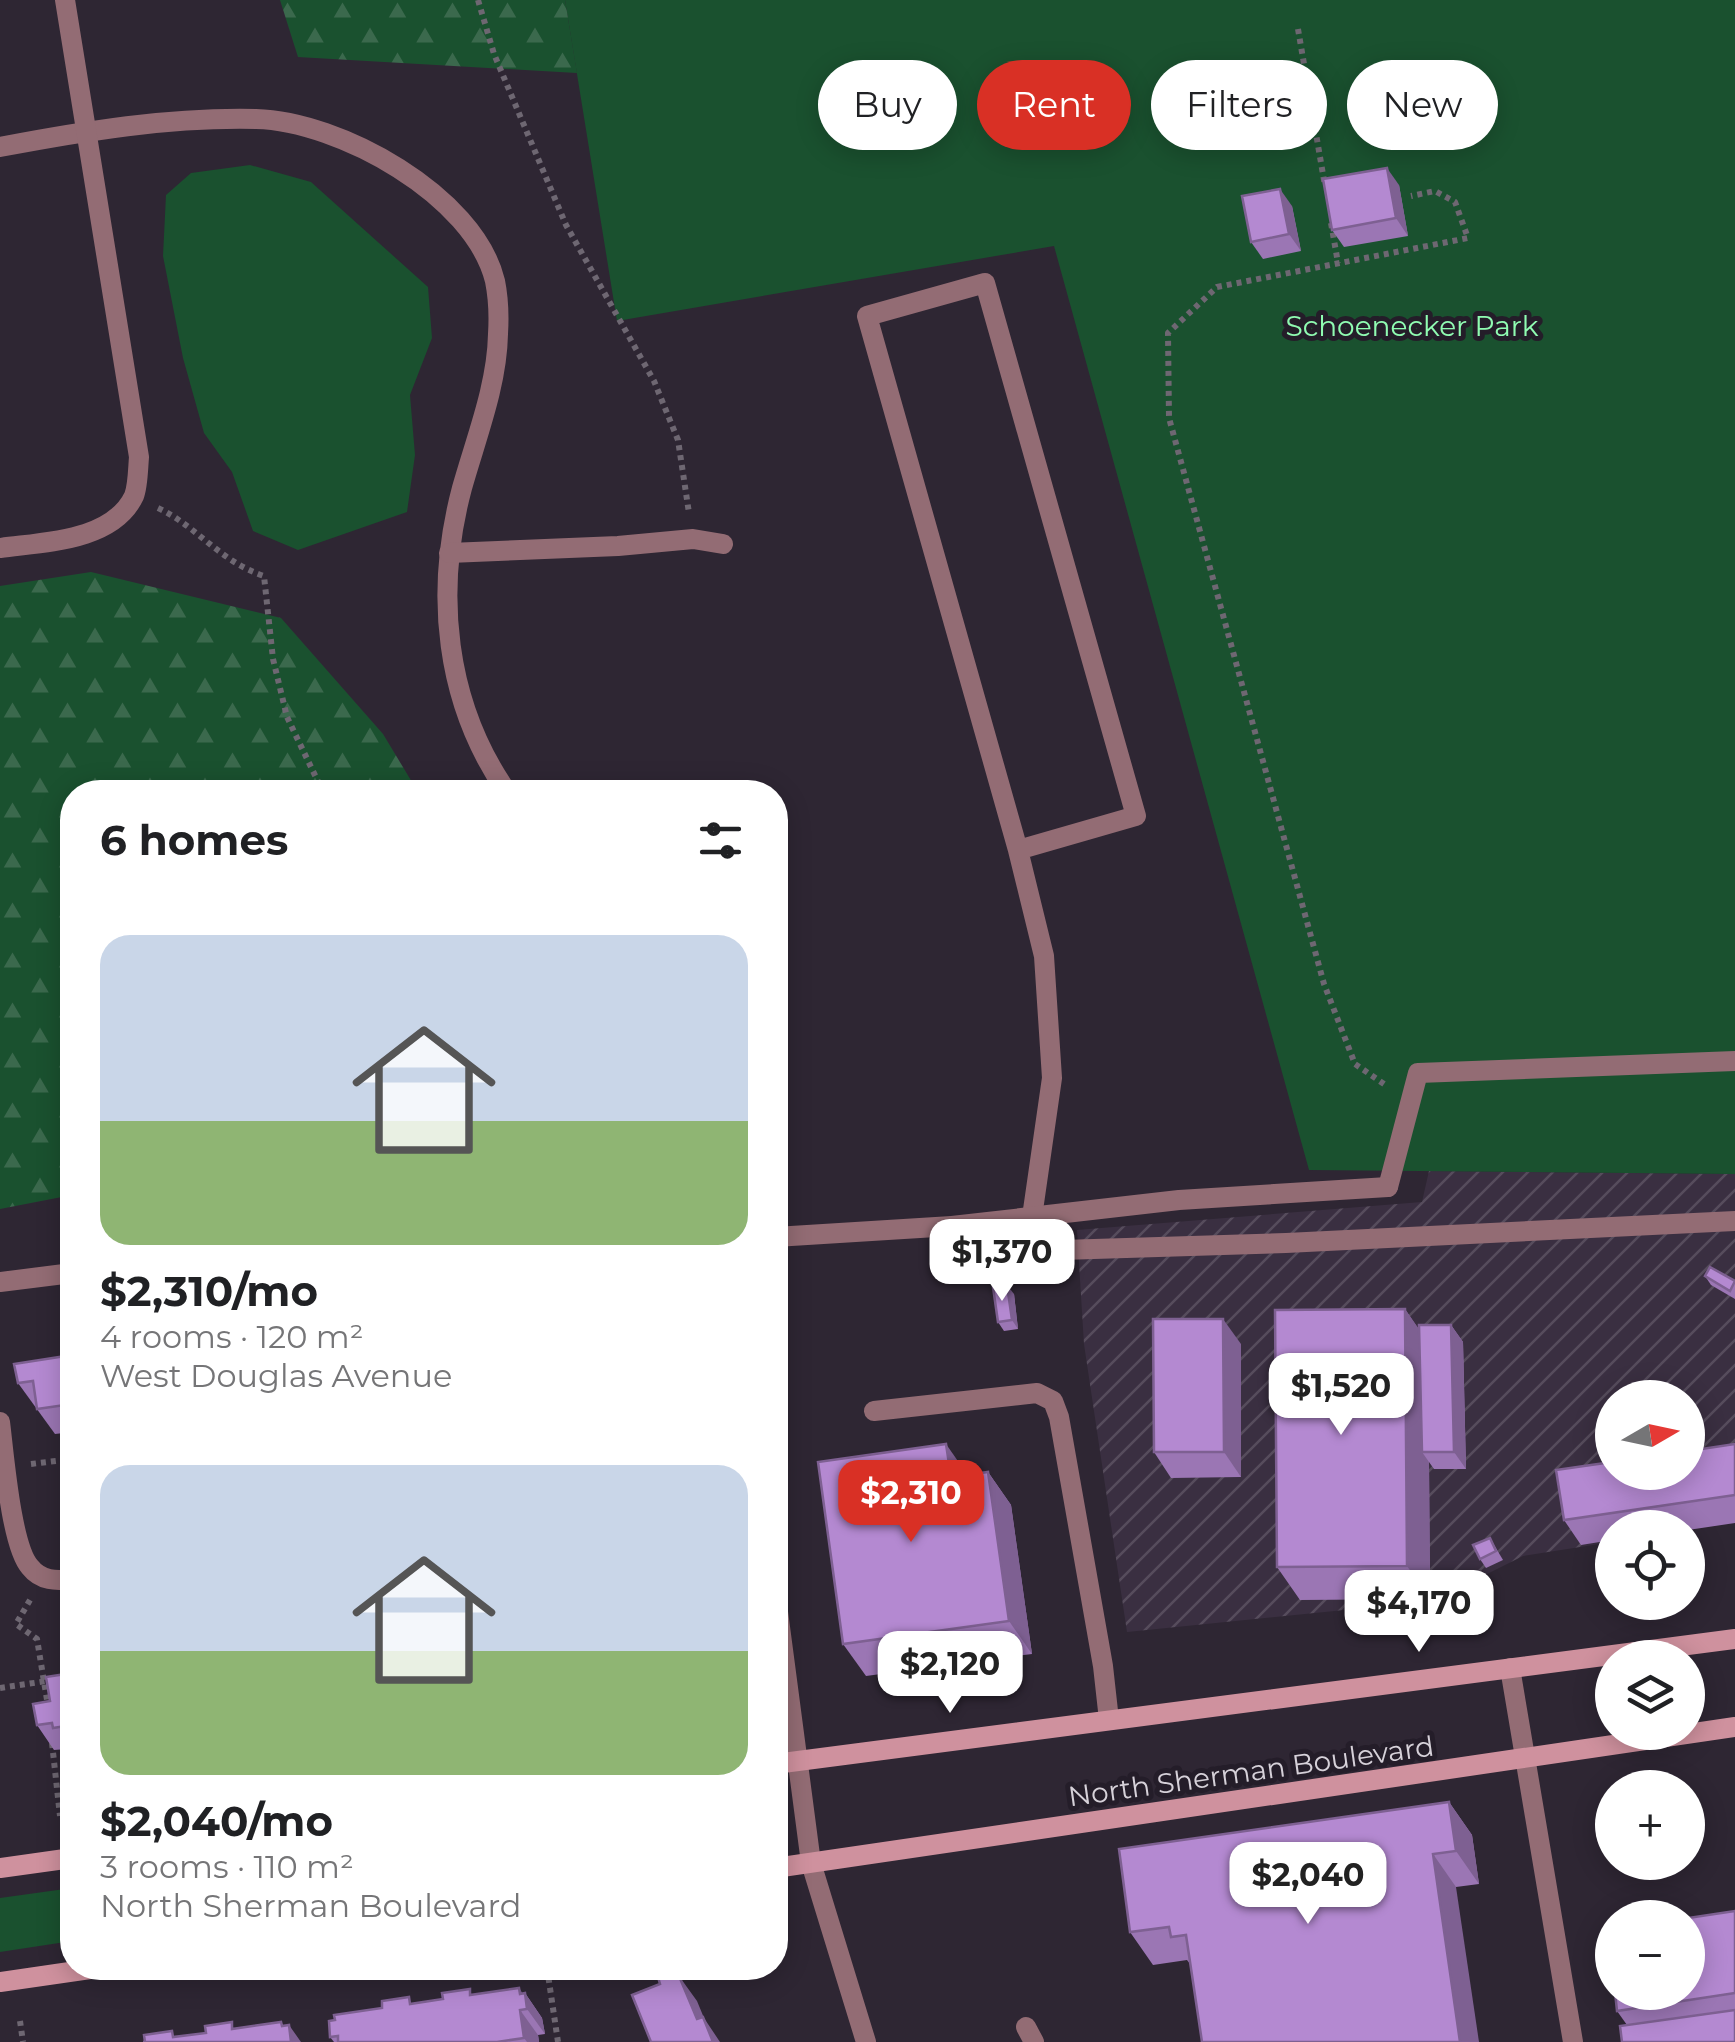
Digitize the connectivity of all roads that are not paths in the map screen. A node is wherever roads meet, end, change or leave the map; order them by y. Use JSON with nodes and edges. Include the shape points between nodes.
{"nodes":[{"id":1,"x":64,"y":0,"type":"edge"},
{"id":2,"x":87,"y":131,"type":"junction"},
{"id":3,"x":0,"y":146,"type":"edge"},
{"id":4,"x":723,"y":544,"type":"dead end"},
{"id":5,"x":0,"y":548,"type":"edge"},
{"id":6,"x":448,"y":553,"type":"junction"},
{"id":7,"x":500,"y":780,"type":"edge"},
{"id":8,"x":1018,"y":850,"type":"junction"},
{"id":9,"x":1735,"y":1061,"type":"edge"},
{"id":10,"x":1032,"y":1217,"type":"junction"},
{"id":11,"x":1735,"y":1221,"type":"edge"},
{"id":12,"x":952,"y":1226,"type":"junction"},
{"id":13,"x":788,"y":1236,"type":"edge"},
{"id":14,"x":60,"y":1274,"type":"edge"},
{"id":15,"x":0,"y":1282,"type":"edge"},
{"id":16,"x":874,"y":1411,"type":"dead end"},
{"id":17,"x":0,"y":1422,"type":"edge"},
{"id":18,"x":60,"y":1581,"type":"edge"},
{"id":19,"x":1735,"y":1639,"type":"edge"},
{"id":20,"x":1510,"y":1668,"type":"junction"},
{"id":21,"x":788,"y":1686,"type":"edge"},
{"id":22,"x":1109,"y":1720,"type":"junction"},
{"id":23,"x":1735,"y":1728,"type":"edge"},
{"id":24,"x":1523,"y":1758,"type":"junction"},
{"id":25,"x":798,"y":1761,"type":"junction"},
{"id":26,"x":788,"y":1762,"type":"edge"},
{"id":27,"x":60,"y":1860,"type":"edge"},
{"id":28,"x":811,"y":1863,"type":"junction"},
{"id":29,"x":788,"y":1866,"type":"edge"},
{"id":30,"x":0,"y":1868,"type":"edge"},
{"id":31,"x":60,"y":1973,"type":"edge"},
{"id":32,"x":0,"y":1982,"type":"edge"},
{"id":33,"x":866,"y":2042,"type":"edge"},
{"id":34,"x":1574,"y":2042,"type":"edge"}],
"edges":[{"from":1,"to":2,"type":"street"},
{"from":2,"to":3,"type":"street"},
{"from":2,"to":5,"type":"street","via":[[140,457],[134,496],[111,521],[80,536]]},
{"from":2,"to":6,"type":"street","via":[[229,120],[294,124],[384,161],[450,206],[494,280],[498,334]]},
{"from":4,"to":6,"type":"street","via":[[693,539]]},
{"from":6,"to":7,"type":"street","via":[[448,650],[468,726]]},
{"from":8,"to":8,"type":"street","via":[[867,316],[985,283],[1136,816]]},
{"from":8,"to":10,"type":"street","via":[[1044,956],[1052,1078]]},
{"from":9,"to":10,"type":"street","via":[[1418,1073],[1388,1187]]},
{"from":10,"to":12,"type":"street"},
{"from":11,"to":12,"type":"street","via":[[1029,1250]]},
{"from":12,"to":13,"type":"street"},
{"from":14,"to":15,"type":"street"},
{"from":16,"to":22,"type":"street","via":[[1037,1393],[1052,1401]]},
{"from":17,"to":18,"type":"street","via":[[27,1566]]},
{"from":19,"to":20,"type":"main road"},
{"from":20,"to":22,"type":"main road"},
{"from":20,"to":24,"type":"street"},
{"from":21,"to":25,"type":"street"},
{"from":22,"to":25,"type":"main road"},
{"from":23,"to":24,"type":"main road","name":"North Sherman Boulevard"},
{"from":24,"to":28,"type":"main road","name":"North Sherman Boulevard"},
{"from":24,"to":34,"type":"street"},
{"from":25,"to":26,"type":"main road"},
{"from":25,"to":28,"type":"street"},
{"from":27,"to":30,"type":"main road"},
{"from":28,"to":29,"type":"main road","name":"North Sherman Boulevard"},
{"from":28,"to":33,"type":"street"},
{"from":31,"to":32,"type":"main road"}]}
